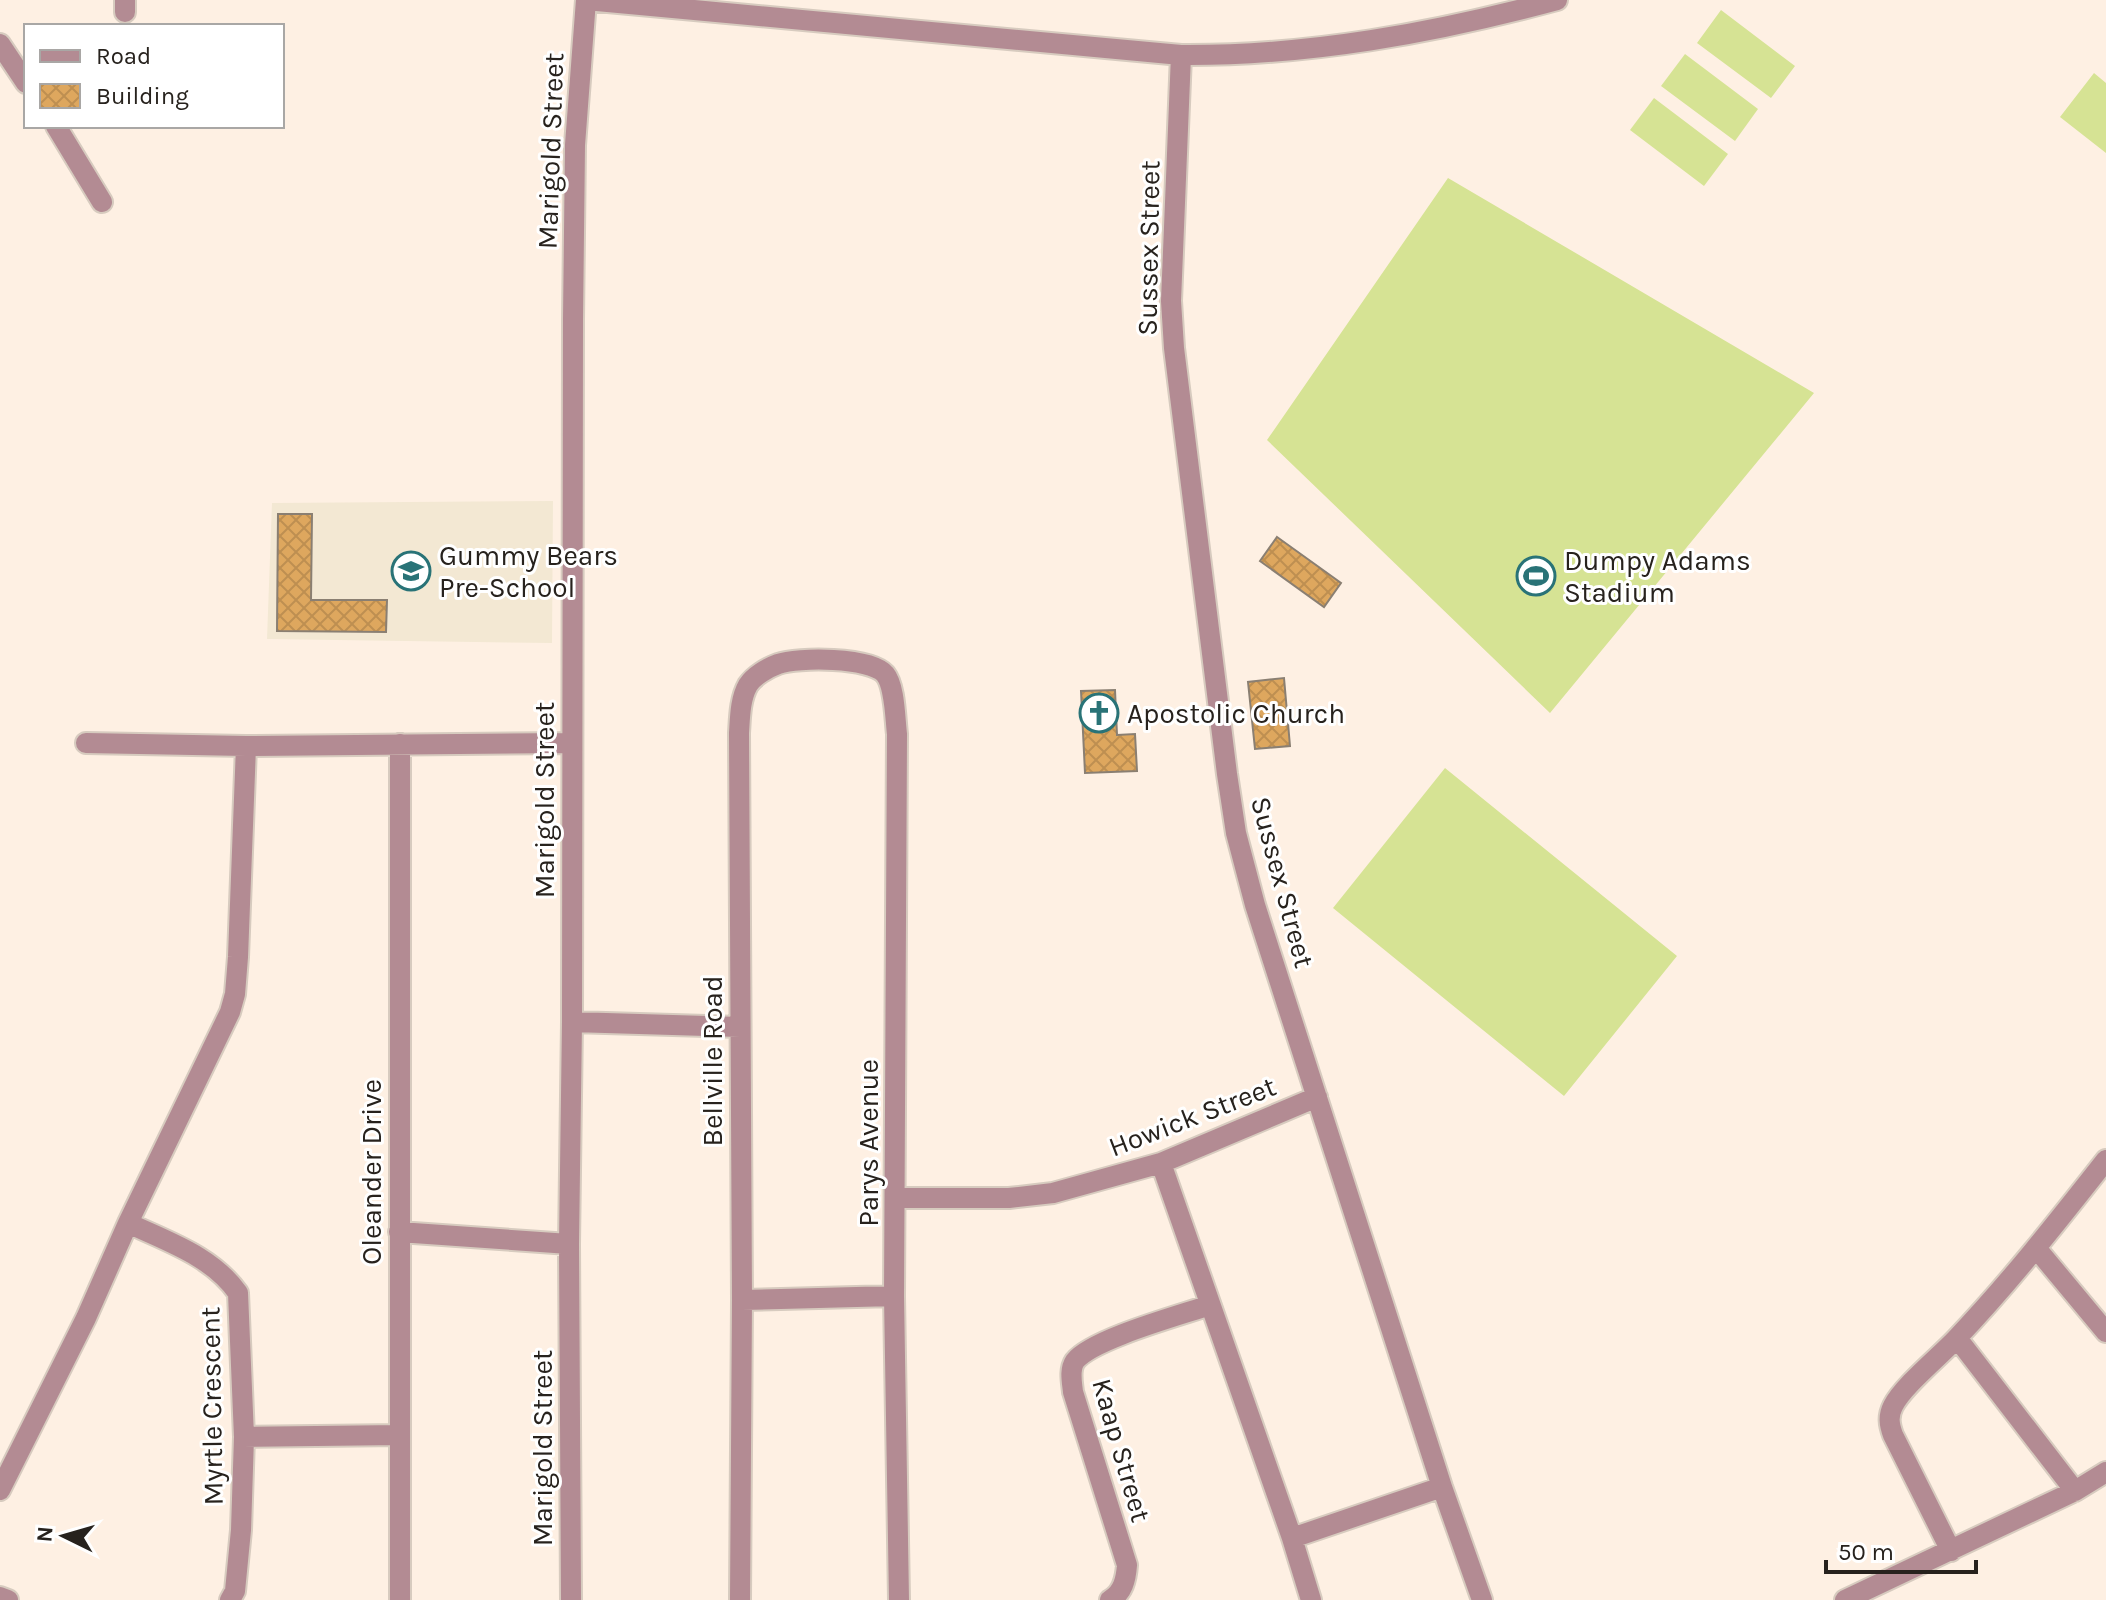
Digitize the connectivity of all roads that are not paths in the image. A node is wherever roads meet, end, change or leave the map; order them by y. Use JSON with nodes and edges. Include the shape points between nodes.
{"nodes":[{"id":1,"x":586,"y":0,"type":"edge"},
{"id":2,"x":1557,"y":0,"type":"edge"},
{"id":3,"x":0,"y":44,"type":"edge"},
{"id":4,"x":1181,"y":55,"type":"junction"},
{"id":5,"x":24,"y":80,"type":"edge"},
{"id":6,"x":57,"y":128,"type":"edge"},
{"id":7,"x":102,"y":202,"type":"dead end"},
{"id":8,"x":892,"y":687,"type":"joint"},
{"id":9,"x":86,"y":743,"type":"dead end"},
{"id":10,"x":572,"y":743,"type":"junction"},
{"id":11,"x":400,"y":744,"type":"junction"},
{"id":12,"x":246,"y":746,"type":"junction"},
{"id":13,"x":572,"y":1022,"type":"junction"},
{"id":14,"x":740,"y":1027,"type":"junction"},
{"id":15,"x":1317,"y":1097,"type":"junction"},
{"id":16,"x":2106,"y":1160,"type":"edge"},
{"id":17,"x":1161,"y":1163,"type":"junction"},
{"id":18,"x":896,"y":1198,"type":"junction"},
{"id":19,"x":128,"y":1223,"type":"junction"},
{"id":20,"x":399,"y":1232,"type":"junction"},
{"id":21,"x":569,"y":1244,"type":"junction"},
{"id":22,"x":2036,"y":1248,"type":"junction"},
{"id":23,"x":894,"y":1296,"type":"junction"},
{"id":24,"x":742,"y":1300,"type":"junction"},
{"id":25,"x":1210,"y":1305,"type":"junction"},
{"id":26,"x":2106,"y":1332,"type":"edge"},
{"id":27,"x":1957,"y":1338,"type":"junction"},
{"id":28,"x":399,"y":1435,"type":"junction"},
{"id":29,"x":244,"y":1437,"type":"junction"},
{"id":30,"x":2106,"y":1472,"type":"edge"},
{"id":31,"x":1442,"y":1487,"type":"junction"},
{"id":32,"x":0,"y":1490,"type":"edge"},
{"id":33,"x":2075,"y":1491,"type":"junction"},
{"id":34,"x":1292,"y":1538,"type":"junction"},
{"id":35,"x":1951,"y":1551,"type":"junction"},
{"id":36,"x":0,"y":1597,"type":"edge"},
{"id":37,"x":8,"y":1600,"type":"edge"},
{"id":38,"x":230,"y":1600,"type":"edge"},
{"id":39,"x":400,"y":1600,"type":"edge"},
{"id":40,"x":571,"y":1600,"type":"edge"},
{"id":41,"x":740,"y":1600,"type":"edge"},
{"id":42,"x":899,"y":1600,"type":"edge"},
{"id":43,"x":1110,"y":1600,"type":"edge"},
{"id":44,"x":1311,"y":1600,"type":"edge"},
{"id":45,"x":1482,"y":1600,"type":"edge"},
{"id":46,"x":1845,"y":1600,"type":"edge"}],
"edges":[{"from":1,"to":4,"type":"street"},
{"from":1,"to":10,"type":"street","name":"Marigold Street","via":[[575,145]]},
{"from":2,"to":4,"type":"street","via":[[1483,20],[1332,47]]},
{"from":3,"to":5,"type":"street"},
{"from":4,"to":15,"type":"street","name":"Sussex Street","via":[[1171,301],[1200,562],[1236,833]]},
{"from":6,"to":7,"type":"street"},
{"from":8,"to":14,"type":"street","name":"Bellville Road","via":[[876,668],[847,661],[779,664],[749,683],[739,733]]},
{"from":8,"to":18,"type":"street","name":"Parys Avenue","via":[[897,734]]},
{"from":9,"to":12,"type":"street"},
{"from":10,"to":11,"type":"street"},
{"from":10,"to":13,"type":"street","name":"Marigold Street"},
{"from":11,"to":12,"type":"street"},
{"from":11,"to":20,"type":"street","name":"Oleander Drive"},
{"from":12,"to":19,"type":"street","via":[[235,994]]},
{"from":13,"to":14,"type":"street"},
{"from":13,"to":21,"type":"street","name":"Marigold Street"},
{"from":14,"to":24,"type":"street","name":"Bellville Road"},
{"from":15,"to":17,"type":"street","name":"Howick Street"},
{"from":15,"to":31,"type":"street","name":"Sussex Street"},
{"from":16,"to":22,"type":"street"},
{"from":17,"to":18,"type":"street","name":"Howick Street","via":[[1053,1193]]},
{"from":17,"to":25,"type":"street"},
{"from":18,"to":23,"type":"street","name":"Parys Avenue"},
{"from":19,"to":29,"type":"street","name":"Myrtle Crescent","via":[[197,1255],[238,1293]]},
{"from":19,"to":32,"type":"street"},
{"from":20,"to":21,"type":"street"},
{"from":20,"to":28,"type":"street","name":"Oleander Drive"},
{"from":21,"to":40,"type":"street","name":"Marigold Street"},
{"from":22,"to":26,"type":"street"},
{"from":22,"to":27,"type":"street"},
{"from":23,"to":24,"type":"street"},
{"from":23,"to":42,"type":"street","name":"Parys Avenue"},
{"from":24,"to":41,"type":"street","name":"Bellville Road"},
{"from":25,"to":34,"type":"street"},
{"from":25,"to":43,"type":"street","name":"Kaap Street","via":[[1097,1343],[1071,1372],[1127,1565],[1123,1587]]},
{"from":27,"to":33,"type":"street"},
{"from":27,"to":35,"type":"street","via":[[1901,1394],[1889,1418]]},
{"from":28,"to":29,"type":"street"},
{"from":28,"to":39,"type":"street","name":"Oleander Drive"},
{"from":29,"to":38,"type":"street","name":"Myrtle Crescent","via":[[241,1530]]},
{"from":30,"to":33,"type":"street"},
{"from":31,"to":34,"type":"street"},
{"from":31,"to":45,"type":"street","name":"Sussex Street"},
{"from":33,"to":35,"type":"street"},
{"from":34,"to":44,"type":"street"},
{"from":35,"to":46,"type":"street"},
{"from":36,"to":37,"type":"street"}]}
